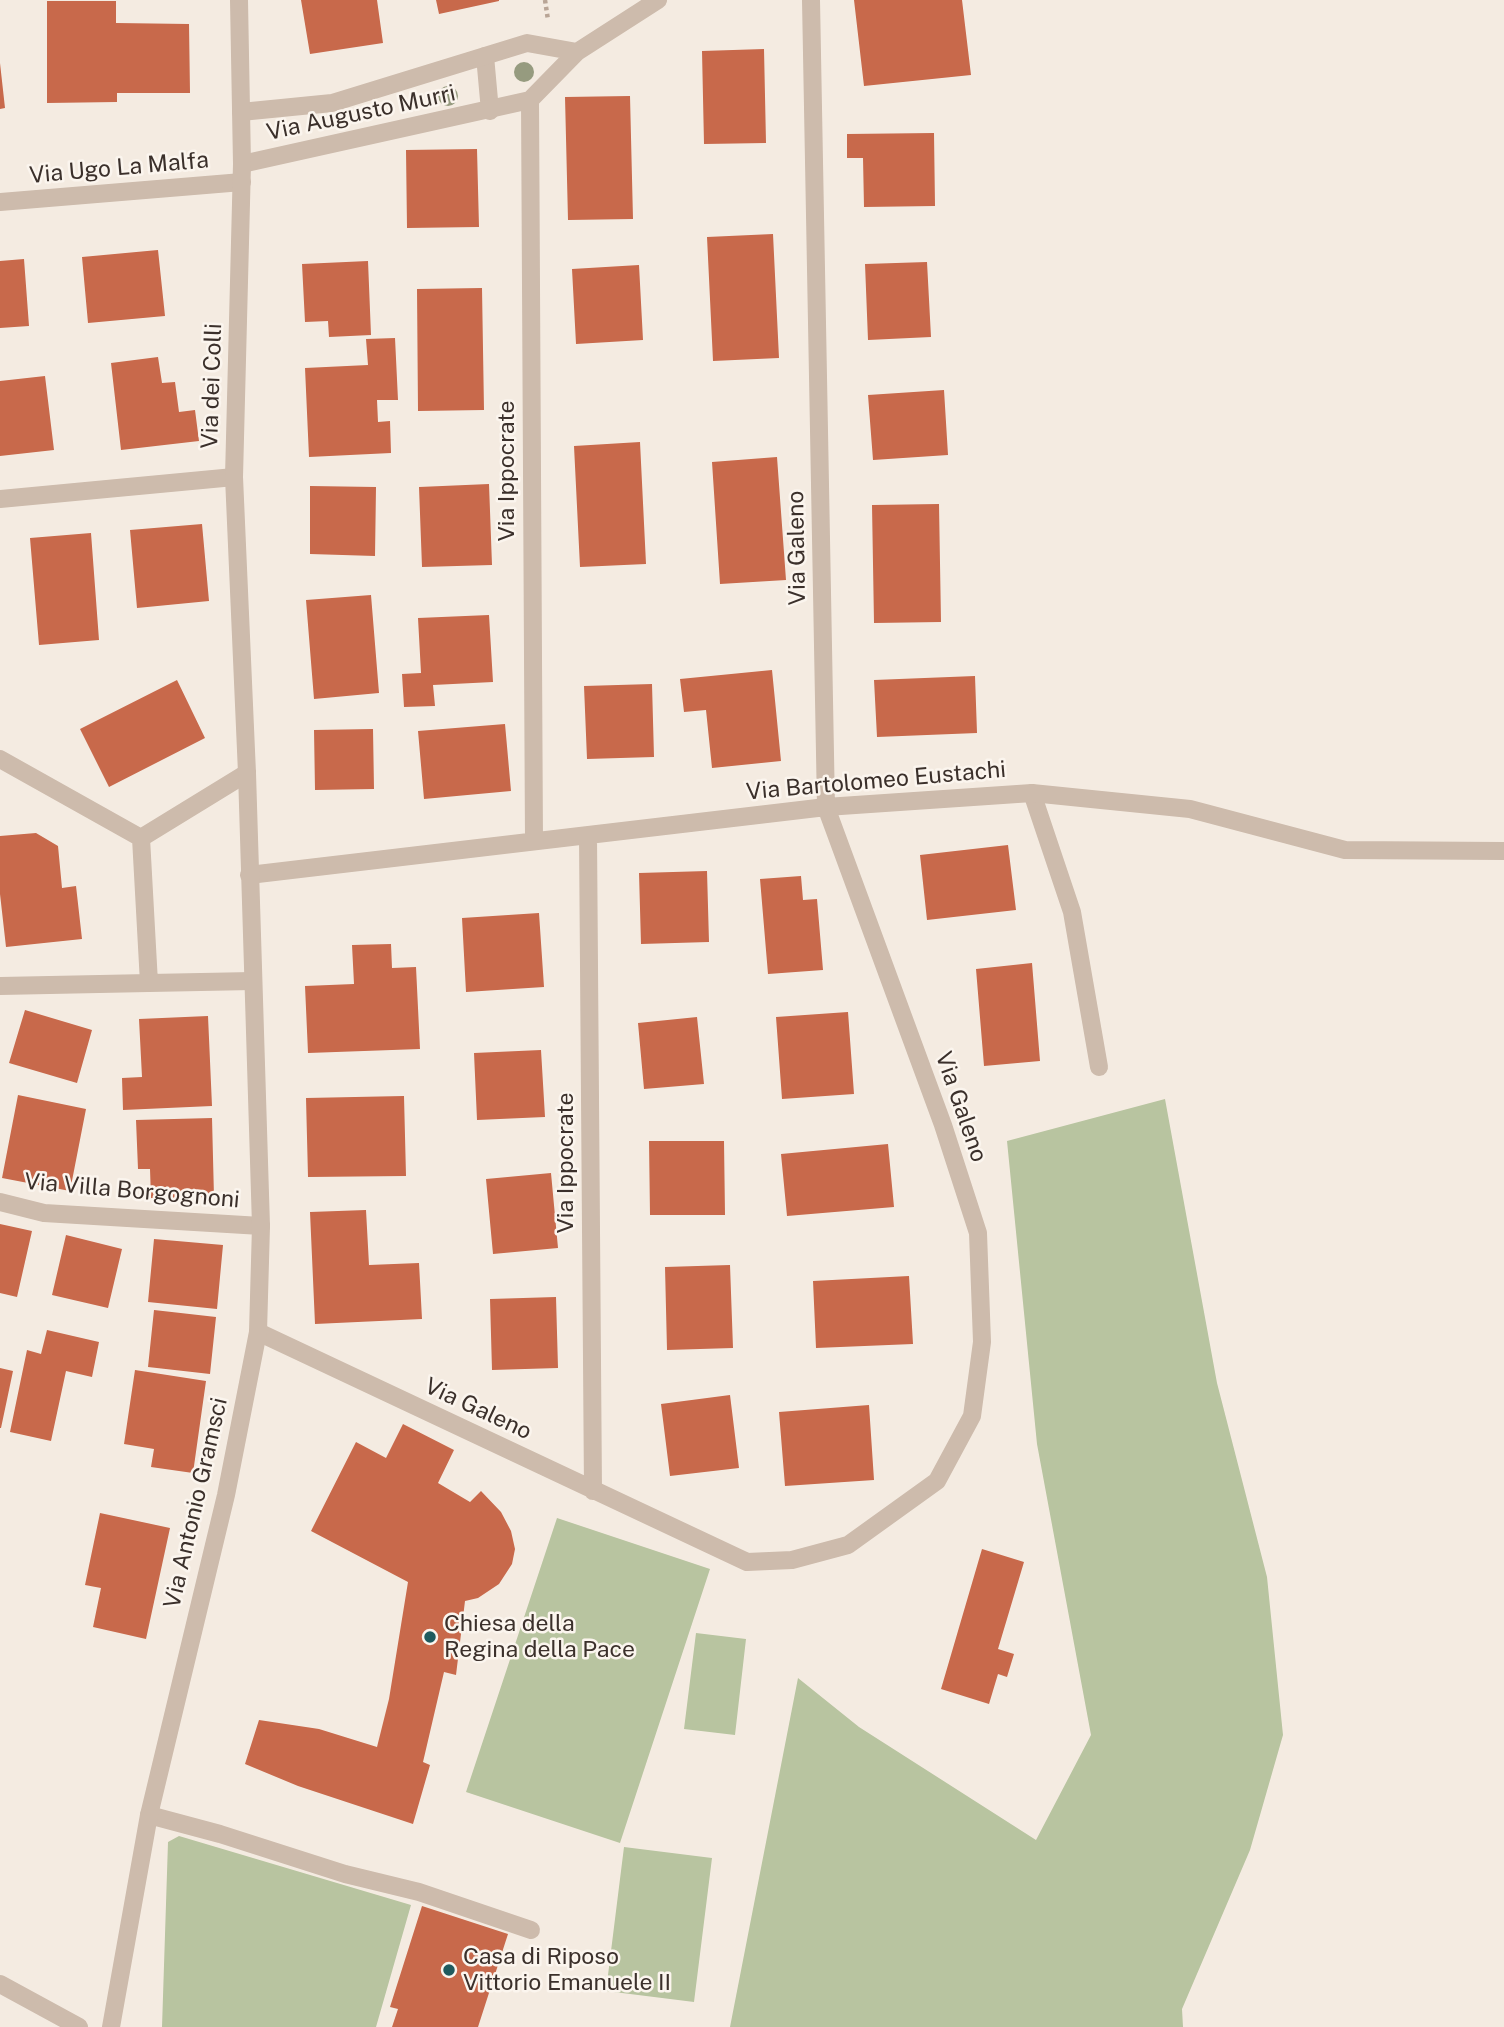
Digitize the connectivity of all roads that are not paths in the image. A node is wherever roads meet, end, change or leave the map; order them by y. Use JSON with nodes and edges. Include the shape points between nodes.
{"nodes":[{"id":1,"x":239,"y":0,"type":"edge"},
{"id":2,"x":658,"y":0,"type":"edge"},
{"id":3,"x":811,"y":0,"type":"edge"},
{"id":4,"x":577,"y":52,"type":"junction"},
{"id":5,"x":485,"y":56,"type":"junction"},
{"id":6,"x":530,"y":100,"type":"junction"},
{"id":7,"x":490,"y":111,"type":"junction"},
{"id":8,"x":241,"y":112,"type":"junction"},
{"id":9,"x":242,"y":173,"type":"junction"},
{"id":10,"x":0,"y":202,"type":"edge"},
{"id":11,"x":234,"y":477,"type":"junction"},
{"id":12,"x":0,"y":499,"type":"edge"},
{"id":13,"x":0,"y":760,"type":"edge"},
{"id":14,"x":247,"y":773,"type":"junction"},
{"id":15,"x":1032,"y":793,"type":"junction"},
{"id":16,"x":826,"y":807,"type":"junction"},
{"id":17,"x":588,"y":835,"type":"junction"},
{"id":18,"x":141,"y":838,"type":"junction"},
{"id":19,"x":534,"y":841,"type":"junction"},
{"id":20,"x":1504,"y":851,"type":"edge"},
{"id":21,"x":249,"y":876,"type":"junction"},
{"id":22,"x":253,"y":981,"type":"junction"},
{"id":23,"x":149,"y":983,"type":"junction"},
{"id":24,"x":0,"y":986,"type":"edge"},
{"id":25,"x":1099,"y":1067,"type":"dead end"},
{"id":26,"x":0,"y":1202,"type":"edge"},
{"id":27,"x":261,"y":1226,"type":"junction"},
{"id":28,"x":258,"y":1332,"type":"junction"},
{"id":29,"x":593,"y":1491,"type":"junction"},
{"id":30,"x":149,"y":1815,"type":"junction"},
{"id":31,"x":531,"y":1930,"type":"dead end"},
{"id":32,"x":0,"y":1984,"type":"edge"},
{"id":33,"x":79,"y":2027,"type":"edge"},
{"id":34,"x":111,"y":2027,"type":"edge"}],
"edges":[{"from":1,"to":8,"type":"street","name":"Via dei Colli"},
{"from":2,"to":4,"type":"street"},
{"from":3,"to":16,"type":"street","name":"Via Galeno"},
{"from":4,"to":5,"type":"street","name":"Via Augusto Murri","via":[[527,43]]},
{"from":4,"to":6,"type":"street"},
{"from":5,"to":7,"type":"street","name":"Via Augusto Murri"},
{"from":5,"to":8,"type":"street","name":"Via Augusto Murri","via":[[332,103]]},
{"from":6,"to":7,"type":"street","name":"Via Augusto Murri"},
{"from":6,"to":19,"type":"street","name":"Via Ippocrate"},
{"from":7,"to":9,"type":"street","name":"Via Augusto Murri"},
{"from":8,"to":9,"type":"street","name":"Via dei Colli"},
{"from":9,"to":10,"type":"street","name":"Via Ugo La Malfa"},
{"from":9,"to":11,"type":"street","name":"Via dei Colli"},
{"from":11,"to":12,"type":"street"},
{"from":11,"to":14,"type":"street","name":"Via dei Colli"},
{"from":13,"to":18,"type":"street"},
{"from":14,"to":18,"type":"street"},
{"from":14,"to":21,"type":"street","name":"Via dei Colli"},
{"from":15,"to":16,"type":"street","name":"Via Bartolomeo Eustachi"},
{"from":15,"to":20,"type":"street","name":"Via Bartolomeo Eustachi","via":[[1190,809],[1345,850]]},
{"from":15,"to":25,"type":"street","via":[[1072,912]]},
{"from":16,"to":17,"type":"street","name":"Via Bartolomeo Eustachi"},
{"from":16,"to":29,"type":"street","name":"Via Galeno","via":[[978,1233],[982,1342],[972,1416],[937,1481],[848,1545],[792,1560],[747,1562]]},
{"from":17,"to":19,"type":"street","name":"Via Bartolomeo Eustachi"},
{"from":17,"to":29,"type":"street","name":"Via Ippocrate"},
{"from":18,"to":23,"type":"street"},
{"from":19,"to":21,"type":"street","name":"Via Bartolomeo Eustachi"},
{"from":21,"to":22,"type":"street","name":"Via Antonio Gramsci"},
{"from":22,"to":23,"type":"street"},
{"from":22,"to":27,"type":"street","name":"Via Antonio Gramsci"},
{"from":23,"to":24,"type":"street"},
{"from":26,"to":27,"type":"street","name":"Via Villa Borgognoni","via":[[44,1213]]},
{"from":27,"to":28,"type":"street","name":"Via Antonio Gramsci"},
{"from":28,"to":29,"type":"street","name":"Via Galeno"},
{"from":28,"to":30,"type":"street","name":"Via Antonio Gramsci","via":[[226,1495]]},
{"from":30,"to":31,"type":"street","via":[[419,1892]]},
{"from":30,"to":34,"type":"street","name":"Via Antonio Gramsci"},
{"from":32,"to":33,"type":"street"}]}
